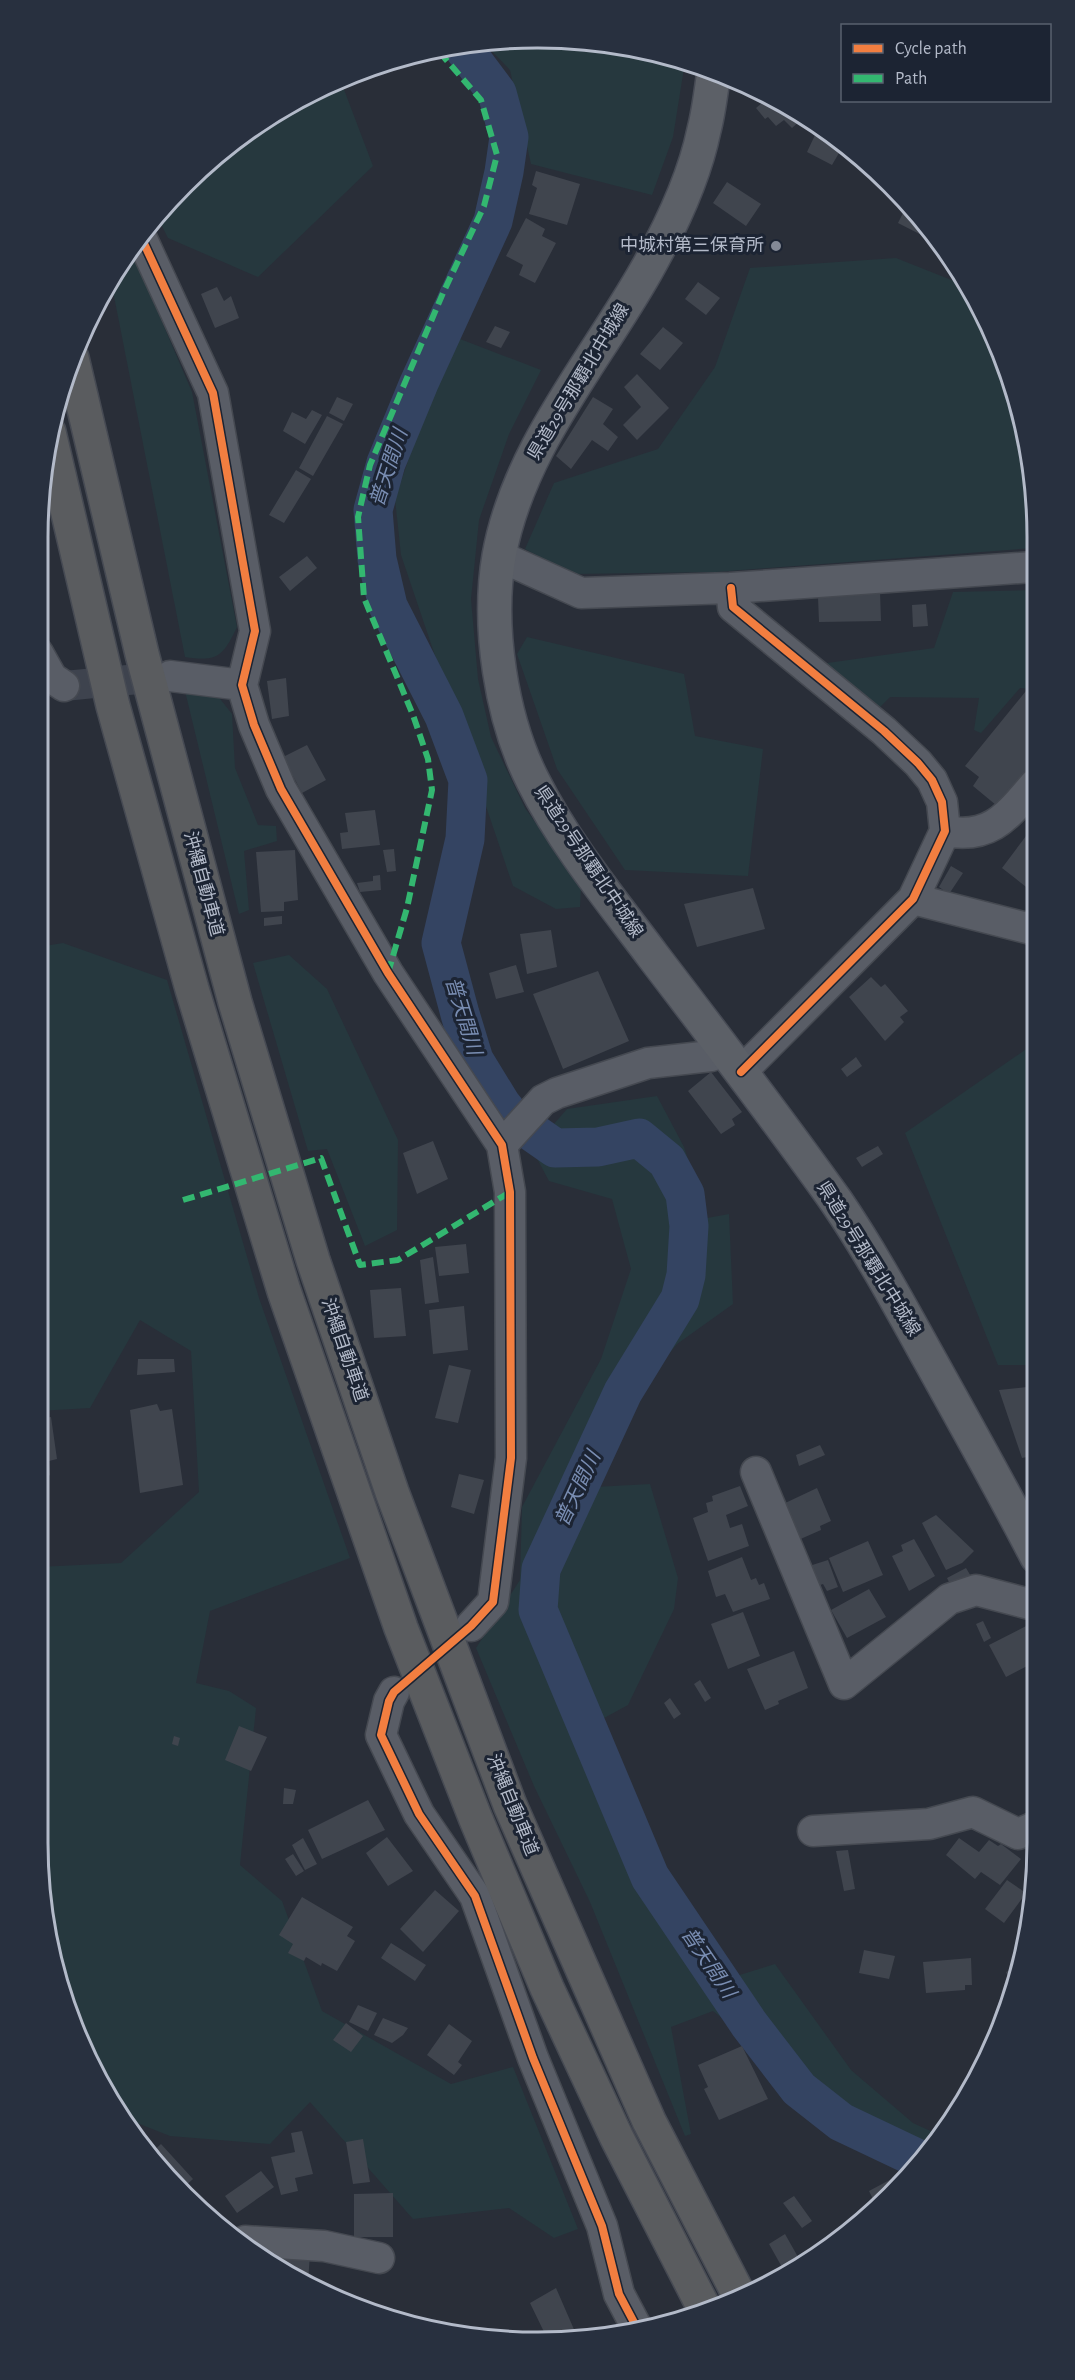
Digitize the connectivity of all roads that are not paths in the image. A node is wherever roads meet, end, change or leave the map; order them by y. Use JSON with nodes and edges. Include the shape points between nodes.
{"nodes":[{"id":1,"x":713,"y":80,"type":"edge"},
{"id":2,"x":145,"y":246,"type":"edge"},
{"id":3,"x":76,"y":375,"type":"edge"},
{"id":4,"x":55,"y":457,"type":"edge"},
{"id":5,"x":499,"y":556,"type":"junction"},
{"id":6,"x":1027,"y":567,"type":"edge"},
{"id":7,"x":731,"y":588,"type":"junction"},
{"id":8,"x":48,"y":672,"type":"edge"},
{"id":9,"x":171,"y":675,"type":"tunnel mouth"},
{"id":10,"x":242,"y":685,"type":"junction"},
{"id":11,"x":64,"y":686,"type":"dead end"},
{"id":12,"x":1027,"y":793,"type":"edge"},
{"id":13,"x":945,"y":831,"type":"junction"},
{"id":14,"x":913,"y":899,"type":"junction"},
{"id":15,"x":1027,"y":928,"type":"edge"},
{"id":16,"x":733,"y":1061,"type":"junction"},
{"id":17,"x":502,"y":1144,"type":"junction"},
{"id":18,"x":756,"y":1472,"type":"dead end"},
{"id":19,"x":1027,"y":1537,"type":"edge"},
{"id":20,"x":1027,"y":1603,"type":"edge"},
{"id":21,"x":471,"y":1626,"type":"dead end"},
{"id":22,"x":394,"y":1692,"type":"dead end"},
{"id":23,"x":1027,"y":1830,"type":"edge"},
{"id":24,"x":813,"y":1831,"type":"dead end"},
{"id":25,"x":255,"y":2242,"type":"edge"},
{"id":26,"x":379,"y":2258,"type":"dead end"},
{"id":27,"x":736,"y":2290,"type":"edge"},
{"id":28,"x":702,"y":2304,"type":"edge"},
{"id":29,"x":634,"y":2323,"type":"edge"}],
"edges":[{"from":1,"to":5,"type":"main road","name":"県道29号那覇北中城線","via":[[697,158],[674,215],[645,273],[539,445],[518,490]]},
{"from":2,"to":10,"type":"street","via":[[213,393],[255,631]]},
{"from":3,"to":27,"type":"highway","name":"沖縄自動車道","via":[[142,654],[235,1002],[313,1260],[381,1459],[510,1805],[649,2121]]},
{"from":4,"to":28,"type":"highway","name":"沖縄自動車道","via":[[112,706],[192,989],[284,1291],[401,1628],[547,1988],[616,2136]]},
{"from":5,"to":7,"type":"street","via":[[581,593]]},
{"from":5,"to":16,"type":"main road","name":"県道29号那覇北中城線","via":[[496,635],[505,699],[532,780],[606,894]]},
{"from":6,"to":7,"type":"street"},
{"from":7,"to":13,"type":"street","via":[[733,607],[918,763],[932,780],[942,802]]},
{"from":8,"to":11,"type":"street"},
{"from":9,"to":10,"type":"street"},
{"from":10,"to":17,"type":"street","via":[[281,789],[388,974]]},
{"from":12,"to":13,"type":"street","via":[[1003,820],[990,827],[970,832]]},
{"from":13,"to":14,"type":"street"},
{"from":14,"to":15,"type":"street"},
{"from":14,"to":16,"type":"street"},
{"from":16,"to":17,"type":"street","via":[[711,1056],[648,1063],[543,1100]]},
{"from":16,"to":19,"type":"main road","name":"県道29号那覇北中城線","via":[[838,1204],[869,1253]]},
{"from":17,"to":21,"type":"street","via":[[510,1192],[511,1458],[494,1602]]},
{"from":18,"to":20,"type":"street","via":[[844,1684],[948,1599],[976,1590]]},
{"from":22,"to":29,"type":"street","via":[[381,1735],[419,1814],[475,1896],[532,2058],[602,2226],[619,2294]]},
{"from":23,"to":24,"type":"street","via":[[1018,1834],[973,1812],[929,1824]]},
{"from":25,"to":26,"type":"street","via":[[324,2246]]}]}
